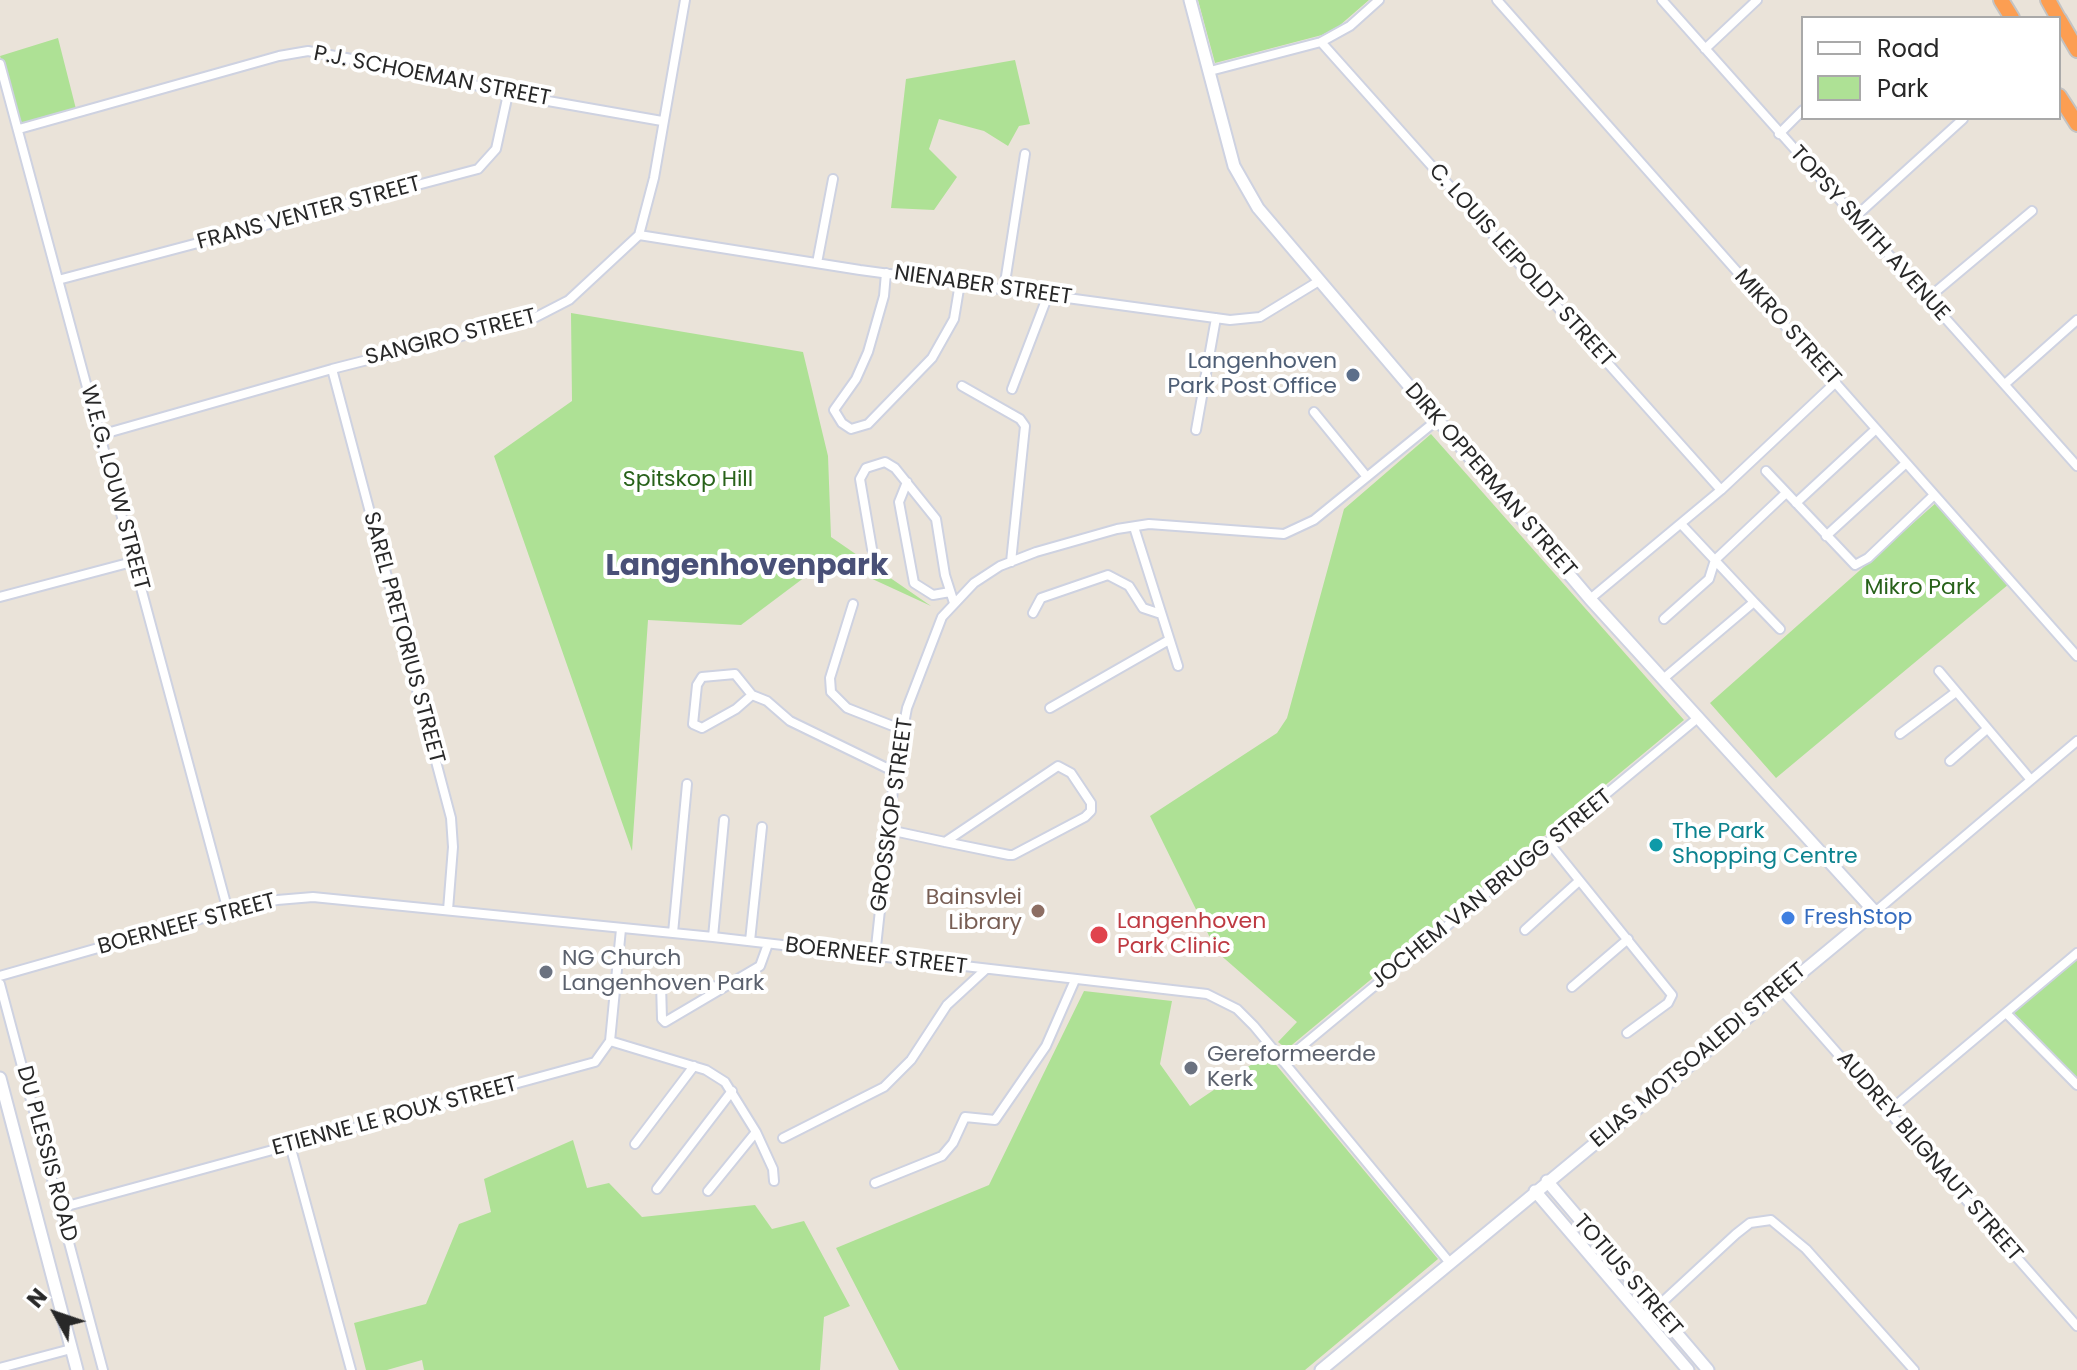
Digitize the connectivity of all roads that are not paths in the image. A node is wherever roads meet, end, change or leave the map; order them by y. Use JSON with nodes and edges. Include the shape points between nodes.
{"nodes":[{"id":1,"x":685,"y":0,"type":"edge"},
{"id":2,"x":1190,"y":0,"type":"edge"},
{"id":3,"x":1379,"y":0,"type":"edge"},
{"id":4,"x":1497,"y":0,"type":"edge"},
{"id":5,"x":1662,"y":0,"type":"edge"},
{"id":6,"x":1757,"y":0,"type":"edge"},
{"id":7,"x":2061,"y":22,"type":"edge"},
{"id":8,"x":1321,"y":42,"type":"junction"},
{"id":9,"x":1705,"y":49,"type":"junction"},
{"id":10,"x":2077,"y":50,"type":"edge"},
{"id":11,"x":0,"y":64,"type":"edge"},
{"id":12,"x":1210,"y":71,"type":"junction"},
{"id":13,"x":508,"y":94,"type":"junction"},
{"id":14,"x":2061,"y":99,"type":"edge"},
{"id":15,"x":1801,"y":112,"type":"edge"},
{"id":16,"x":1962,"y":120,"type":"edge"},
{"id":17,"x":662,"y":121,"type":"junction"},
{"id":18,"x":2077,"y":124,"type":"edge"},
{"id":19,"x":19,"y":129,"type":"junction"},
{"id":20,"x":1779,"y":134,"type":"junction"},
{"id":21,"x":1025,"y":154,"type":"dead end"},
{"id":22,"x":833,"y":179,"type":"dead end"},
{"id":23,"x":2032,"y":211,"type":"dead end"},
{"id":24,"x":1855,"y":217,"type":"junction"},
{"id":25,"x":639,"y":235,"type":"junction"},
{"id":26,"x":817,"y":263,"type":"junction"},
{"id":27,"x":886,"y":273,"type":"junction"},
{"id":28,"x":58,"y":280,"type":"junction"},
{"id":29,"x":1319,"y":281,"type":"junction"},
{"id":30,"x":960,"y":283,"type":"junction"},
{"id":31,"x":1004,"y":289,"type":"junction"},
{"id":32,"x":1048,"y":295,"type":"junction"},
{"id":33,"x":1927,"y":299,"type":"junction"},
{"id":34,"x":1216,"y":318,"type":"junction"},
{"id":35,"x":2077,"y":320,"type":"edge"},
{"id":36,"x":332,"y":369,"type":"junction"},
{"id":37,"x":1836,"y":382,"type":"junction"},
{"id":38,"x":2005,"y":384,"type":"junction"},
{"id":39,"x":962,"y":386,"type":"dead end"},
{"id":40,"x":1012,"y":389,"type":"dead end"},
{"id":41,"x":1314,"y":412,"type":"dead end"},
{"id":42,"x":1437,"y":420,"type":"junction"},
{"id":43,"x":1876,"y":429,"type":"junction"},
{"id":44,"x":1196,"y":430,"type":"dead end"},
{"id":45,"x":100,"y":435,"type":"junction"},
{"id":46,"x":1905,"y":464,"type":"junction"},
{"id":47,"x":2077,"y":466,"type":"edge"},
{"id":48,"x":1766,"y":471,"type":"dead end"},
{"id":49,"x":1367,"y":477,"type":"junction"},
{"id":50,"x":907,"y":482,"type":"junction"},
{"id":51,"x":1721,"y":490,"type":"junction"},
{"id":52,"x":1786,"y":493,"type":"junction"},
{"id":53,"x":1933,"y":496,"type":"junction"},
{"id":54,"x":1796,"y":503,"type":"junction"},
{"id":55,"x":1681,"y":524,"type":"junction"},
{"id":56,"x":1134,"y":527,"type":"junction"},
{"id":57,"x":1826,"y":536,"type":"junction"},
{"id":58,"x":872,"y":549,"type":"dead end"},
{"id":59,"x":1715,"y":560,"type":"junction"},
{"id":60,"x":132,"y":562,"type":"junction"},
{"id":61,"x":1011,"y":562,"type":"junction"},
{"id":62,"x":950,"y":592,"type":"junction"},
{"id":63,"x":0,"y":597,"type":"edge"},
{"id":64,"x":1590,"y":599,"type":"junction"},
{"id":65,"x":1754,"y":602,"type":"junction"},
{"id":66,"x":954,"y":603,"type":"junction"},
{"id":67,"x":853,"y":604,"type":"dead end"},
{"id":68,"x":1033,"y":613,"type":"dead end"},
{"id":69,"x":1161,"y":614,"type":"junction"},
{"id":70,"x":1664,"y":619,"type":"dead end"},
{"id":71,"x":1780,"y":629,"type":"dead end"},
{"id":72,"x":1169,"y":640,"type":"junction"},
{"id":73,"x":2077,"y":656,"type":"edge"},
{"id":74,"x":1178,"y":666,"type":"dead end"},
{"id":75,"x":1939,"y":671,"type":"dead end"},
{"id":76,"x":1663,"y":679,"type":"junction"},
{"id":77,"x":1956,"y":692,"type":"junction"},
{"id":78,"x":752,"y":695,"type":"junction"},
{"id":79,"x":1050,"y":708,"type":"dead end"},
{"id":80,"x":1699,"y":717,"type":"junction"},
{"id":81,"x":1987,"y":729,"type":"junction"},
{"id":82,"x":903,"y":730,"type":"junction"},
{"id":83,"x":1900,"y":734,"type":"dead end"},
{"id":84,"x":2077,"y":741,"type":"edge"},
{"id":85,"x":1950,"y":761,"type":"dead end"},
{"id":86,"x":895,"y":772,"type":"junction"},
{"id":87,"x":2031,"y":780,"type":"junction"},
{"id":88,"x":687,"y":784,"type":"dead end"},
{"id":89,"x":724,"y":820,"type":"dead end"},
{"id":90,"x":762,"y":827,"type":"dead end"},
{"id":91,"x":889,"y":830,"type":"junction"},
{"id":92,"x":945,"y":842,"type":"junction"},
{"id":93,"x":1550,"y":844,"type":"junction"},
{"id":94,"x":1579,"y":881,"type":"junction"},
{"id":95,"x":448,"y":910,"type":"junction"},
{"id":96,"x":228,"y":911,"type":"junction"},
{"id":97,"x":1875,"y":912,"type":"junction"},
{"id":98,"x":621,"y":929,"type":"junction"},
{"id":99,"x":1525,"y":930,"type":"dead end"},
{"id":100,"x":673,"y":933,"type":"junction"},
{"id":101,"x":713,"y":937,"type":"junction"},
{"id":102,"x":1628,"y":939,"type":"junction"},
{"id":103,"x":750,"y":941,"type":"junction"},
{"id":104,"x":768,"y":944,"type":"junction"},
{"id":105,"x":2077,"y":953,"type":"edge"},
{"id":106,"x":875,"y":956,"type":"junction"},
{"id":107,"x":985,"y":970,"type":"junction"},
{"id":108,"x":0,"y":976,"type":"edge"},
{"id":109,"x":1075,"y":980,"type":"junction"},
{"id":110,"x":630,"y":981,"type":"dead end"},
{"id":111,"x":661,"y":983,"type":"junction"},
{"id":112,"x":0,"y":984,"type":"edge"},
{"id":113,"x":725,"y":987,"type":"junction"},
{"id":114,"x":1572,"y":987,"type":"dead end"},
{"id":115,"x":1780,"y":988,"type":"junction"},
{"id":116,"x":2007,"y":1014,"type":"junction"},
{"id":117,"x":1627,"y":1033,"type":"dead end"},
{"id":118,"x":610,"y":1041,"type":"junction"},
{"id":119,"x":1284,"y":1061,"type":"junction"},
{"id":120,"x":694,"y":1066,"type":"junction"},
{"id":121,"x":0,"y":1078,"type":"edge"},
{"id":122,"x":2077,"y":1085,"type":"edge"},
{"id":123,"x":732,"y":1091,"type":"junction"},
{"id":124,"x":1889,"y":1111,"type":"junction"},
{"id":125,"x":756,"y":1132,"type":"junction"},
{"id":126,"x":783,"y":1138,"type":"dead end"},
{"id":127,"x":635,"y":1144,"type":"dead end"},
{"id":128,"x":290,"y":1145,"type":"junction"},
{"id":129,"x":1562,"y":1169,"type":"junction"},
{"id":130,"x":774,"y":1181,"type":"dead end"},
{"id":131,"x":1547,"y":1181,"type":"junction"},
{"id":132,"x":875,"y":1183,"type":"dead end"},
{"id":133,"x":657,"y":1189,"type":"dead end"},
{"id":134,"x":708,"y":1191,"type":"dead end"},
{"id":135,"x":1535,"y":1191,"type":"junction"},
{"id":136,"x":1562,"y":1202,"type":"junction"},
{"id":137,"x":1520,"y":1204,"type":"junction"},
{"id":138,"x":60,"y":1208,"type":"junction"},
{"id":139,"x":1554,"y":1215,"type":"junction"},
{"id":140,"x":1450,"y":1263,"type":"junction"},
{"id":141,"x":1655,"y":1310,"type":"junction"},
{"id":142,"x":1644,"y":1319,"type":"junction"},
{"id":143,"x":2077,"y":1326,"type":"edge"},
{"id":144,"x":71,"y":1349,"type":"junction"},
{"id":145,"x":0,"y":1368,"type":"edge"},
{"id":146,"x":77,"y":1370,"type":"edge"},
{"id":147,"x":103,"y":1370,"type":"edge"},
{"id":148,"x":351,"y":1370,"type":"edge"},
{"id":149,"x":1321,"y":1370,"type":"edge"},
{"id":150,"x":1688,"y":1370,"type":"edge"},
{"id":151,"x":1708,"y":1370,"type":"edge"},
{"id":152,"x":1914,"y":1370,"type":"edge"}],
"edges":[{"from":1,"to":17,"type":"street"},
{"from":2,"to":12,"type":"street","name":"DIRK OPPERMAN STREET"},
{"from":3,"to":8,"type":"street","via":[[1350,26]]},
{"from":4,"to":37,"type":"street","name":"MIKRO STREET"},
{"from":5,"to":9,"type":"street","name":"TOPSY SMITH AVENUE"},
{"from":6,"to":9,"type":"street"},
{"from":7,"to":10,"type":"highway"},
{"from":8,"to":12,"type":"street"},
{"from":8,"to":51,"type":"street","name":"C. LOUIS LEIPOLDT STREET"},
{"from":9,"to":20,"type":"street","name":"TOPSY SMITH AVENUE"},
{"from":11,"to":19,"type":"street","name":"W.E.G. LOUW STREET"},
{"from":12,"to":29,"type":"street","name":"DIRK OPPERMAN STREET","via":[[1243,186]]},
{"from":13,"to":17,"type":"street","name":"P.J. SCHOEMAN STREET"},
{"from":13,"to":19,"type":"street","name":"P.J. SCHOEMAN STREET","via":[[308,51]]},
{"from":13,"to":28,"type":"street","name":"FRANS VENTER STREET","via":[[496,149],[478,169]]},
{"from":14,"to":18,"type":"highway"},
{"from":15,"to":20,"type":"street"},
{"from":16,"to":24,"type":"street"},
{"from":17,"to":25,"type":"street"},
{"from":19,"to":28,"type":"street","name":"W.E.G. LOUW STREET"},
{"from":20,"to":24,"type":"street","name":"TOPSY SMITH AVENUE"},
{"from":21,"to":31,"type":"street"},
{"from":22,"to":26,"type":"street"},
{"from":23,"to":33,"type":"street"},
{"from":24,"to":33,"type":"street","name":"TOPSY SMITH AVENUE"},
{"from":25,"to":26,"type":"street","name":"NIENABER STREET"},
{"from":25,"to":36,"type":"street","name":"SANGIRO STREET","via":[[552,311]]},
{"from":26,"to":27,"type":"street","name":"NIENABER STREET"},
{"from":27,"to":30,"type":"street","name":"NIENABER STREET"},
{"from":27,"to":30,"type":"street","via":[[868,352],[834,410],[851,429],[868,424],[932,358],[954,319]]},
{"from":28,"to":45,"type":"street","name":"W.E.G. LOUW STREET"},
{"from":29,"to":34,"type":"street","name":"NIENABER STREET","via":[[1260,317]]},
{"from":29,"to":42,"type":"street","name":"DIRK OPPERMAN STREET"},
{"from":30,"to":31,"type":"street","name":"NIENABER STREET"},
{"from":31,"to":32,"type":"street","name":"NIENABER STREET"},
{"from":32,"to":34,"type":"street","name":"NIENABER STREET"},
{"from":32,"to":40,"type":"street"},
{"from":33,"to":38,"type":"street","name":"TOPSY SMITH AVENUE"},
{"from":34,"to":44,"type":"street"},
{"from":35,"to":38,"type":"street"},
{"from":36,"to":45,"type":"street","name":"SANGIRO STREET"},
{"from":36,"to":95,"type":"street","name":"SAREL PRETORIUS STREET","via":[[451,818]]},
{"from":37,"to":43,"type":"street","name":"MIKRO STREET"},
{"from":37,"to":51,"type":"street"},
{"from":38,"to":47,"type":"street","name":"TOPSY SMITH AVENUE"},
{"from":39,"to":61,"type":"street","via":[[1025,426]]},
{"from":41,"to":49,"type":"street"},
{"from":42,"to":49,"type":"street","name":"GROSSKOP STREET"},
{"from":42,"to":64,"type":"street","name":"DIRK OPPERMAN STREET"},
{"from":43,"to":46,"type":"street","name":"MIKRO STREET"},
{"from":43,"to":54,"type":"street"},
{"from":45,"to":60,"type":"street","name":"W.E.G. LOUW STREET"},
{"from":46,"to":53,"type":"street","name":"MIKRO STREET"},
{"from":46,"to":57,"type":"street"},
{"from":48,"to":52,"type":"street"},
{"from":49,"to":56,"type":"street","name":"GROSSKOP STREET","via":[[1314,520],[1284,534]]},
{"from":50,"to":58,"type":"street","via":[[885,462],[862,473]]},
{"from":50,"to":62,"type":"street","via":[[936,519]]},
{"from":50,"to":62,"type":"street","via":[[899,502],[914,583],[933,595]]},
{"from":51,"to":55,"type":"street"},
{"from":52,"to":54,"type":"street"},
{"from":52,"to":59,"type":"street"},
{"from":53,"to":57,"type":"street","via":[[1857,565]]},
{"from":53,"to":73,"type":"street","name":"MIKRO STREET"},
{"from":54,"to":57,"type":"street"},
{"from":55,"to":59,"type":"street"},
{"from":55,"to":64,"type":"street"},
{"from":56,"to":61,"type":"street","name":"GROSSKOP STREET","via":[[1097,533]]},
{"from":56,"to":69,"type":"street"},
{"from":59,"to":65,"type":"street"},
{"from":59,"to":70,"type":"street","via":[[1709,579]]},
{"from":60,"to":63,"type":"street"},
{"from":60,"to":96,"type":"street","name":"W.E.G. LOUW STREET"},
{"from":61,"to":66,"type":"street","name":"GROSSKOP STREET","via":[[987,574]]},
{"from":62,"to":66,"type":"street"},
{"from":64,"to":76,"type":"street","name":"DIRK OPPERMAN STREET"},
{"from":65,"to":71,"type":"street"},
{"from":65,"to":76,"type":"street"},
{"from":66,"to":82,"type":"street","name":"GROSSKOP STREET","via":[[929,646]]},
{"from":67,"to":82,"type":"street","via":[[830,678],[831,692],[847,708]]},
{"from":68,"to":69,"type":"street","via":[[1041,598],[1108,575],[1129,586],[1143,608]]},
{"from":69,"to":72,"type":"street"},
{"from":72,"to":74,"type":"street"},
{"from":72,"to":79,"type":"street"},
{"from":75,"to":77,"type":"street"},
{"from":76,"to":80,"type":"street","name":"DIRK OPPERMAN STREET"},
{"from":77,"to":81,"type":"street"},
{"from":77,"to":83,"type":"street"},
{"from":78,"to":78,"type":"street","via":[[702,728],[693,724],[697,685],[704,676],[738,675]]},
{"from":78,"to":86,"type":"street","via":[[790,721]]},
{"from":80,"to":93,"type":"street","name":"JOCHEM VAN BRUGG STREET"},
{"from":80,"to":97,"type":"street","name":"DIRK OPPERMAN STREET"},
{"from":81,"to":85,"type":"street"},
{"from":81,"to":87,"type":"street"},
{"from":82,"to":86,"type":"street","name":"GROSSKOP STREET"},
{"from":84,"to":87,"type":"street","name":"ELIAS MOTSOALEDI STREET"},
{"from":86,"to":91,"type":"street","name":"GROSSKOP STREET"},
{"from":87,"to":97,"type":"street","name":"ELIAS MOTSOALEDI STREET"},
{"from":88,"to":100,"type":"street"},
{"from":89,"to":101,"type":"street"},
{"from":90,"to":103,"type":"street"},
{"from":91,"to":92,"type":"street"},
{"from":91,"to":106,"type":"street","name":"GROSSKOP STREET"},
{"from":92,"to":92,"type":"street","via":[[1013,855],[1085,817],[1091,803],[1071,773],[1058,766]]},
{"from":93,"to":94,"type":"street"},
{"from":93,"to":119,"type":"street","name":"JOCHEM VAN BRUGG STREET"},
{"from":94,"to":99,"type":"street"},
{"from":94,"to":102,"type":"street"},
{"from":95,"to":96,"type":"street","name":"BOERNEEF STREET","via":[[313,897]]},
{"from":95,"to":98,"type":"street","name":"BOERNEEF STREET"},
{"from":96,"to":108,"type":"street","name":"BOERNEEF STREET"},
{"from":97,"to":115,"type":"street","name":"ELIAS MOTSOALEDI STREET"},
{"from":98,"to":100,"type":"street","name":"BOERNEEF STREET"},
{"from":98,"to":118,"type":"street"},
{"from":100,"to":101,"type":"street","name":"BOERNEEF STREET"},
{"from":101,"to":103,"type":"street","name":"BOERNEEF STREET"},
{"from":102,"to":114,"type":"street"},
{"from":102,"to":117,"type":"street","via":[[1672,995]]},
{"from":103,"to":104,"type":"street","name":"BOERNEEF STREET"},
{"from":104,"to":106,"type":"street","name":"BOERNEEF STREET"},
{"from":104,"to":113,"type":"street","via":[[760,966]]},
{"from":105,"to":116,"type":"street"},
{"from":106,"to":107,"type":"street","name":"BOERNEEF STREET"},
{"from":107,"to":109,"type":"street","name":"BOERNEEF STREET"},
{"from":107,"to":126,"type":"street","via":[[947,1005],[911,1060],[884,1087]]},
{"from":109,"to":119,"type":"street","name":"BOERNEEF STREET","via":[[1216,997],[1237,1009]]},
{"from":109,"to":132,"type":"street","via":[[1046,1046],[995,1120],[965,1117],[942,1156]]},
{"from":110,"to":111,"type":"street"},
{"from":111,"to":113,"type":"street"},
{"from":111,"to":113,"type":"street","via":[[665,1022]]},
{"from":112,"to":138,"type":"street","name":"DU PLESSIS ROAD"},
{"from":115,"to":124,"type":"street","name":"AUDREY BLIGNAUT STREET"},
{"from":115,"to":129,"type":"street","name":"ELIAS MOTSOALEDI STREET"},
{"from":116,"to":122,"type":"street"},
{"from":116,"to":124,"type":"street"},
{"from":118,"to":120,"type":"street"},
{"from":118,"to":128,"type":"street","name":"ETIENNE LE ROUX STREET","via":[[595,1062],[576,1069]]},
{"from":119,"to":140,"type":"street","name":"BOERNEEF STREET"},
{"from":120,"to":123,"type":"street"},
{"from":120,"to":127,"type":"street"},
{"from":121,"to":144,"type":"street","name":"DU PLESSIS ROAD"},
{"from":123,"to":125,"type":"street"},
{"from":123,"to":133,"type":"street"},
{"from":124,"to":143,"type":"street","name":"AUDREY BLIGNAUT STREET"},
{"from":125,"to":130,"type":"street"},
{"from":125,"to":134,"type":"street"},
{"from":128,"to":138,"type":"street","name":"ETIENNE LE ROUX STREET"},
{"from":128,"to":148,"type":"street"},
{"from":129,"to":131,"type":"street","name":"ELIAS MOTSOALEDI STREET"},
{"from":129,"to":136,"type":"street"},
{"from":131,"to":135,"type":"street","name":"ELIAS MOTSOALEDI STREET"},
{"from":131,"to":136,"type":"street","name":"TOTIUS STREET"},
{"from":135,"to":137,"type":"street","name":"ELIAS MOTSOALEDI STREET"},
{"from":135,"to":139,"type":"street","name":"TOTIUS STREET"},
{"from":136,"to":141,"type":"street","name":"TOTIUS STREET"},
{"from":137,"to":139,"type":"street"},
{"from":137,"to":140,"type":"street","name":"ELIAS MOTSOALEDI STREET"},
{"from":138,"to":147,"type":"street","name":"DU PLESSIS ROAD"},
{"from":139,"to":142,"type":"street","name":"TOTIUS STREET"},
{"from":140,"to":149,"type":"street","name":"ELIAS MOTSOALEDI STREET"},
{"from":141,"to":142,"type":"street"},
{"from":141,"to":151,"type":"street","name":"TOTIUS STREET"},
{"from":141,"to":152,"type":"street","via":[[1750,1223],[1771,1220],[1806,1249]]},
{"from":142,"to":150,"type":"street","name":"TOTIUS STREET"},
{"from":144,"to":145,"type":"street"},
{"from":144,"to":146,"type":"street","name":"DU PLESSIS ROAD"}]}
